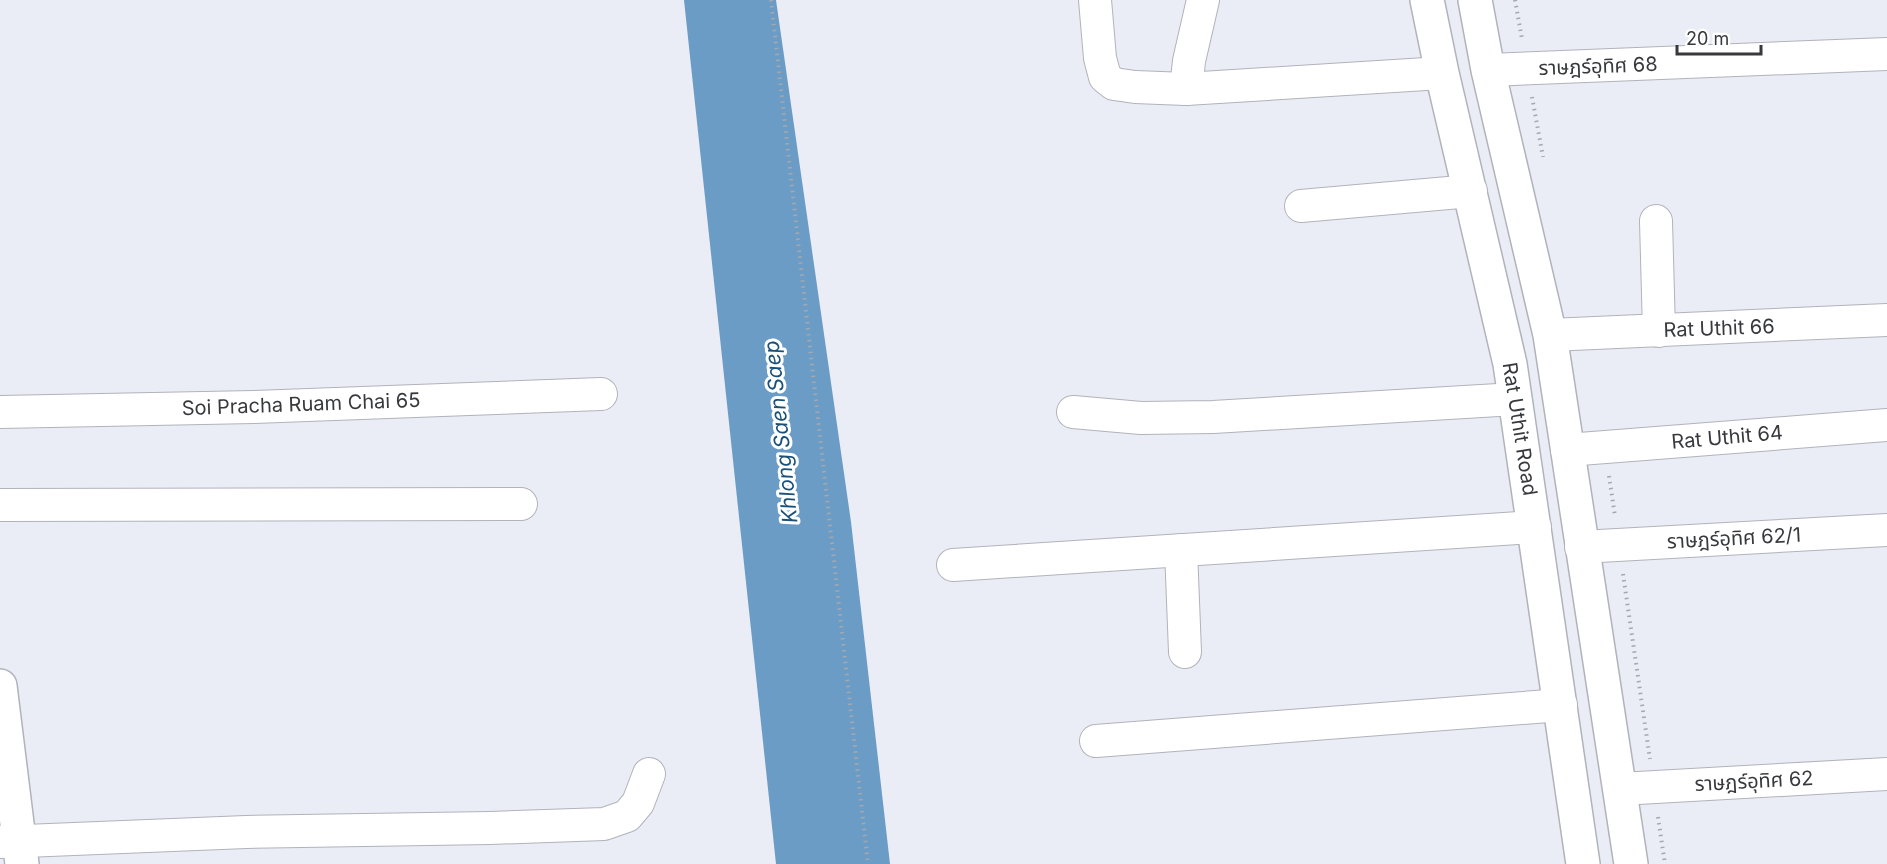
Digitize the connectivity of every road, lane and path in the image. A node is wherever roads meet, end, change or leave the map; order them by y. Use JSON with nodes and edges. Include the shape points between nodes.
{"nodes":[{"id":1,"x":771,"y":0,"type":"edge"},
{"id":2,"x":1095,"y":0,"type":"edge"},
{"id":3,"x":1203,"y":0,"type":"edge"},
{"id":4,"x":1427,"y":0,"type":"edge"},
{"id":5,"x":1475,"y":0,"type":"edge"},
{"id":6,"x":1887,"y":54,"type":"edge"},
{"id":7,"x":1488,"y":70,"type":"junction"},
{"id":8,"x":1442,"y":73,"type":"junction"},
{"id":9,"x":1186,"y":89,"type":"junction"},
{"id":10,"x":1471,"y":191,"type":"junction"},
{"id":11,"x":1301,"y":206,"type":"dead end"},
{"id":12,"x":1656,"y":221,"type":"dead end"},
{"id":13,"x":1887,"y":320,"type":"edge"},
{"id":14,"x":1659,"y":330,"type":"junction"},
{"id":15,"x":1550,"y":335,"type":"junction"},
{"id":16,"x":601,"y":394,"type":"dead end"},
{"id":17,"x":1515,"y":399,"type":"junction"},
{"id":18,"x":0,"y":412,"type":"edge"},
{"id":19,"x":1073,"y":412,"type":"dead end"},
{"id":20,"x":1887,"y":425,"type":"edge"},
{"id":21,"x":1567,"y":450,"type":"junction"},
{"id":22,"x":521,"y":504,"type":"dead end"},
{"id":23,"x":0,"y":505,"type":"edge"},
{"id":24,"x":1535,"y":527,"type":"junction"},
{"id":25,"x":1887,"y":530,"type":"edge"},
{"id":26,"x":1581,"y":547,"type":"junction"},
{"id":27,"x":1181,"y":549,"type":"junction"},
{"id":28,"x":952,"y":565,"type":"dead end"},
{"id":29,"x":1185,"y":652,"type":"dead end"},
{"id":30,"x":0,"y":686,"type":"edge"},
{"id":31,"x":1561,"y":705,"type":"junction"},
{"id":32,"x":1096,"y":741,"type":"dead end"},
{"id":33,"x":650,"y":774,"type":"dead end"},
{"id":34,"x":1887,"y":774,"type":"edge"},
{"id":35,"x":1620,"y":789,"type":"junction"},
{"id":36,"x":14,"y":849,"type":"edge"},
{"id":37,"x":868,"y":864,"type":"edge"},
{"id":38,"x":1583,"y":864,"type":"edge"},
{"id":39,"x":1631,"y":864,"type":"edge"}],
"edges":[{"from":1,"to":37,"type":"path"},
{"from":2,"to":9,"type":"street","via":[[1105,78],[1114,84],[1135,87]]},
{"from":3,"to":9,"type":"street"},
{"from":4,"to":8,"type":"main road","name":"Rat Uthit Road"},
{"from":5,"to":7,"type":"main road"},
{"from":6,"to":7,"type":"street","name":"ราษฎร์อุทิศ 68"},
{"from":7,"to":15,"type":"main road"},
{"from":8,"to":9,"type":"street"},
{"from":8,"to":10,"type":"main road","name":"Rat Uthit Road"},
{"from":10,"to":11,"type":"street"},
{"from":10,"to":17,"type":"main road","name":"Rat Uthit Road"},
{"from":12,"to":14,"type":"street"},
{"from":13,"to":14,"type":"street","name":"Rat Uthit 66"},
{"from":14,"to":15,"type":"street","name":"Rat Uthit 66"},
{"from":15,"to":21,"type":"main road"},
{"from":16,"to":18,"type":"street","name":"Soi Pracha Ruam Chai 65"},
{"from":17,"to":19,"type":"street","via":[[1213,417],[1141,418]]},
{"from":17,"to":24,"type":"main road","name":"Rat Uthit Road"},
{"from":20,"to":21,"type":"street","name":"Rat Uthit 64"},
{"from":21,"to":26,"type":"main road"},
{"from":22,"to":23,"type":"street"},
{"from":24,"to":27,"type":"street"},
{"from":24,"to":31,"type":"main road","name":"Rat Uthit Road"},
{"from":25,"to":26,"type":"street","name":"ราษฎร์อุทิศ 62/1"},
{"from":26,"to":35,"type":"main road"},
{"from":27,"to":28,"type":"street"},
{"from":27,"to":29,"type":"street"},
{"from":30,"to":36,"type":"main road"},
{"from":31,"to":32,"type":"street"},
{"from":31,"to":38,"type":"main road","name":"Rat Uthit Road"},
{"from":33,"to":36,"type":"street","via":[[638,804],[627,816],[604,824],[246,832]]},
{"from":34,"to":35,"type":"street","name":"ราษฎร์อุทิศ 62"},
{"from":35,"to":39,"type":"main road"}]}
